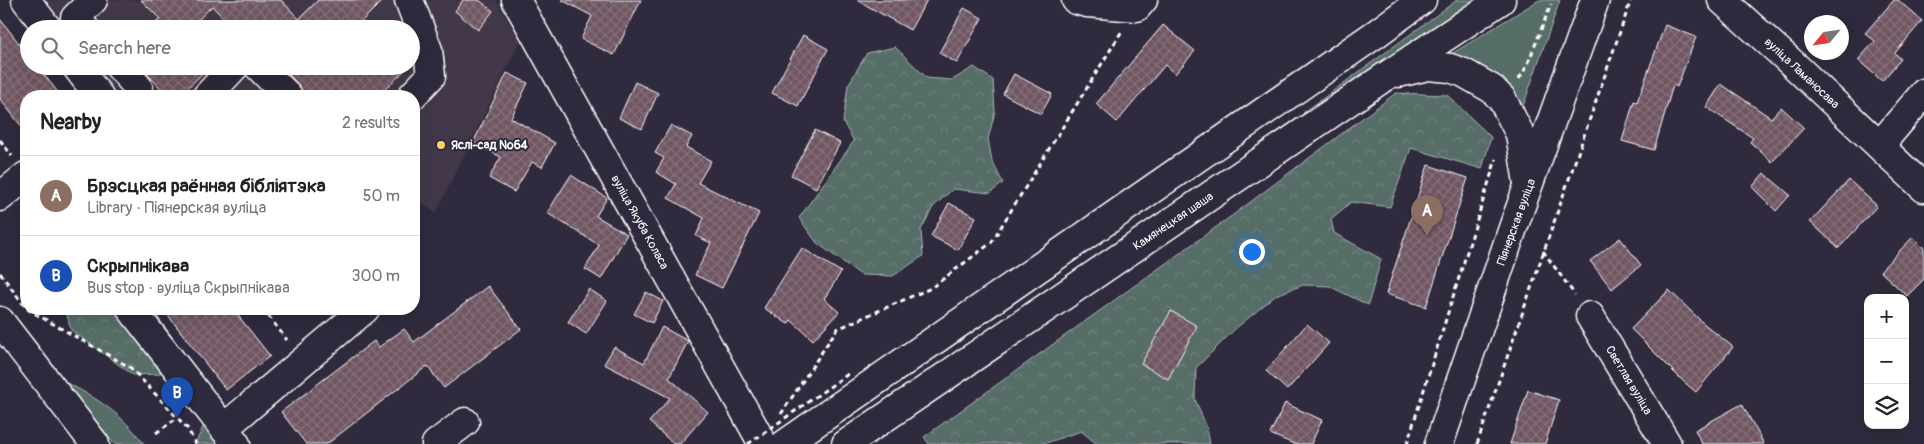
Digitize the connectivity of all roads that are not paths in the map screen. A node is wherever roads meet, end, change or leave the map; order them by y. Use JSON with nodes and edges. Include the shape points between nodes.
{"nodes":[{"id":1,"x":26,"y":0,"type":"edge"},
{"id":2,"x":93,"y":0,"type":"edge"},
{"id":3,"x":409,"y":0,"type":"edge"},
{"id":4,"x":516,"y":0,"type":"edge"},
{"id":5,"x":1076,"y":0,"type":"edge"},
{"id":6,"x":1422,"y":0,"type":"edge"},
{"id":7,"x":1501,"y":0,"type":"edge"},
{"id":8,"x":1587,"y":0,"type":"edge"},
{"id":9,"x":1595,"y":0,"type":"edge"},
{"id":10,"x":1722,"y":0,"type":"edge"},
{"id":11,"x":1140,"y":3,"type":"edge"},
{"id":12,"x":41,"y":20,"type":"edge"},
{"id":13,"x":77,"y":20,"type":"edge"},
{"id":14,"x":417,"y":20,"type":"edge"},
{"id":15,"x":420,"y":29,"type":"edge"},
{"id":16,"x":1583,"y":34,"type":"junction"},
{"id":17,"x":83,"y":75,"type":"edge"},
{"id":18,"x":124,"y":75,"type":"edge"},
{"id":19,"x":227,"y":75,"type":"edge"},
{"id":20,"x":267,"y":75,"type":"edge"},
{"id":21,"x":1383,"y":78,"type":"junction"},
{"id":22,"x":94,"y":90,"type":"edge"},
{"id":23,"x":135,"y":90,"type":"edge"},
{"id":24,"x":213,"y":90,"type":"edge"},
{"id":25,"x":282,"y":90,"type":"edge"},
{"id":26,"x":418,"y":90,"type":"edge"},
{"id":27,"x":1924,"y":93,"type":"edge"},
{"id":28,"x":1880,"y":145,"type":"junction"},
{"id":29,"x":20,"y":181,"type":"edge"},
{"id":30,"x":1528,"y":187,"type":"junction"},
{"id":31,"x":1924,"y":188,"type":"edge"},
{"id":32,"x":0,"y":197,"type":"edge"},
{"id":33,"x":136,"y":315,"type":"edge"},
{"id":34,"x":358,"y":315,"type":"edge"},
{"id":35,"x":1590,"y":316,"type":"road end"},
{"id":36,"x":0,"y":321,"type":"edge"},
{"id":37,"x":464,"y":422,"type":"dead end"},
{"id":38,"x":230,"y":436,"type":"edge"},
{"id":39,"x":765,"y":443,"type":"edge"},
{"id":40,"x":95,"y":444,"type":"edge"},
{"id":41,"x":436,"y":444,"type":"edge"},
{"id":42,"x":846,"y":444,"type":"edge"},
{"id":43,"x":1439,"y":444,"type":"edge"},
{"id":44,"x":1668,"y":444,"type":"edge"}],
"edges":[{"from":1,"to":12,"type":"main road"},
{"from":2,"to":13,"type":"main road","via":[[75,18]]},
{"from":3,"to":14,"type":"main road"},
{"from":4,"to":39,"type":"main road","name":"вуліца Якуба Коласа"},
{"from":5,"to":11,"type":"main road"},
{"from":6,"to":39,"type":"main road","via":[[1378,33]]},
{"from":7,"to":21,"type":"main road","name":"Камянецкая шаша"},
{"from":8,"to":16,"type":"main road"},
{"from":9,"to":16,"type":"main road","name":"Піянерская вуліца"},
{"from":10,"to":28,"type":"main road","name":"вуліца Ламаносава"},
{"from":15,"to":26,"type":"main road","via":[[428,50],[431,76]]},
{"from":16,"to":30,"type":"main road","name":"Піянерская вуліца"},
{"from":17,"to":22,"type":"main road"},
{"from":18,"to":23,"type":"main road"},
{"from":19,"to":24,"type":"main road"},
{"from":20,"to":25,"type":"main road"},
{"from":21,"to":30,"type":"main road","via":[[1428,66],[1450,68],[1492,89],[1502,99],[1520,134]]},
{"from":21,"to":42,"type":"main road","name":"Камянецкая шаша"},
{"from":27,"to":28,"type":"main road"},
{"from":28,"to":31,"type":"main road","name":"вуліца Ламаносава"},
{"from":29,"to":32,"type":"main road"},
{"from":30,"to":43,"type":"main road","name":"Піянерская вуліца"},
{"from":33,"to":38,"type":"main road"},
{"from":34,"to":38,"type":"main road","via":[[303,360]]},
{"from":35,"to":44,"type":"main road","name":"Светлая вуліца"},
{"from":36,"to":40,"type":"main road"},
{"from":37,"to":41,"type":"main road"}]}
